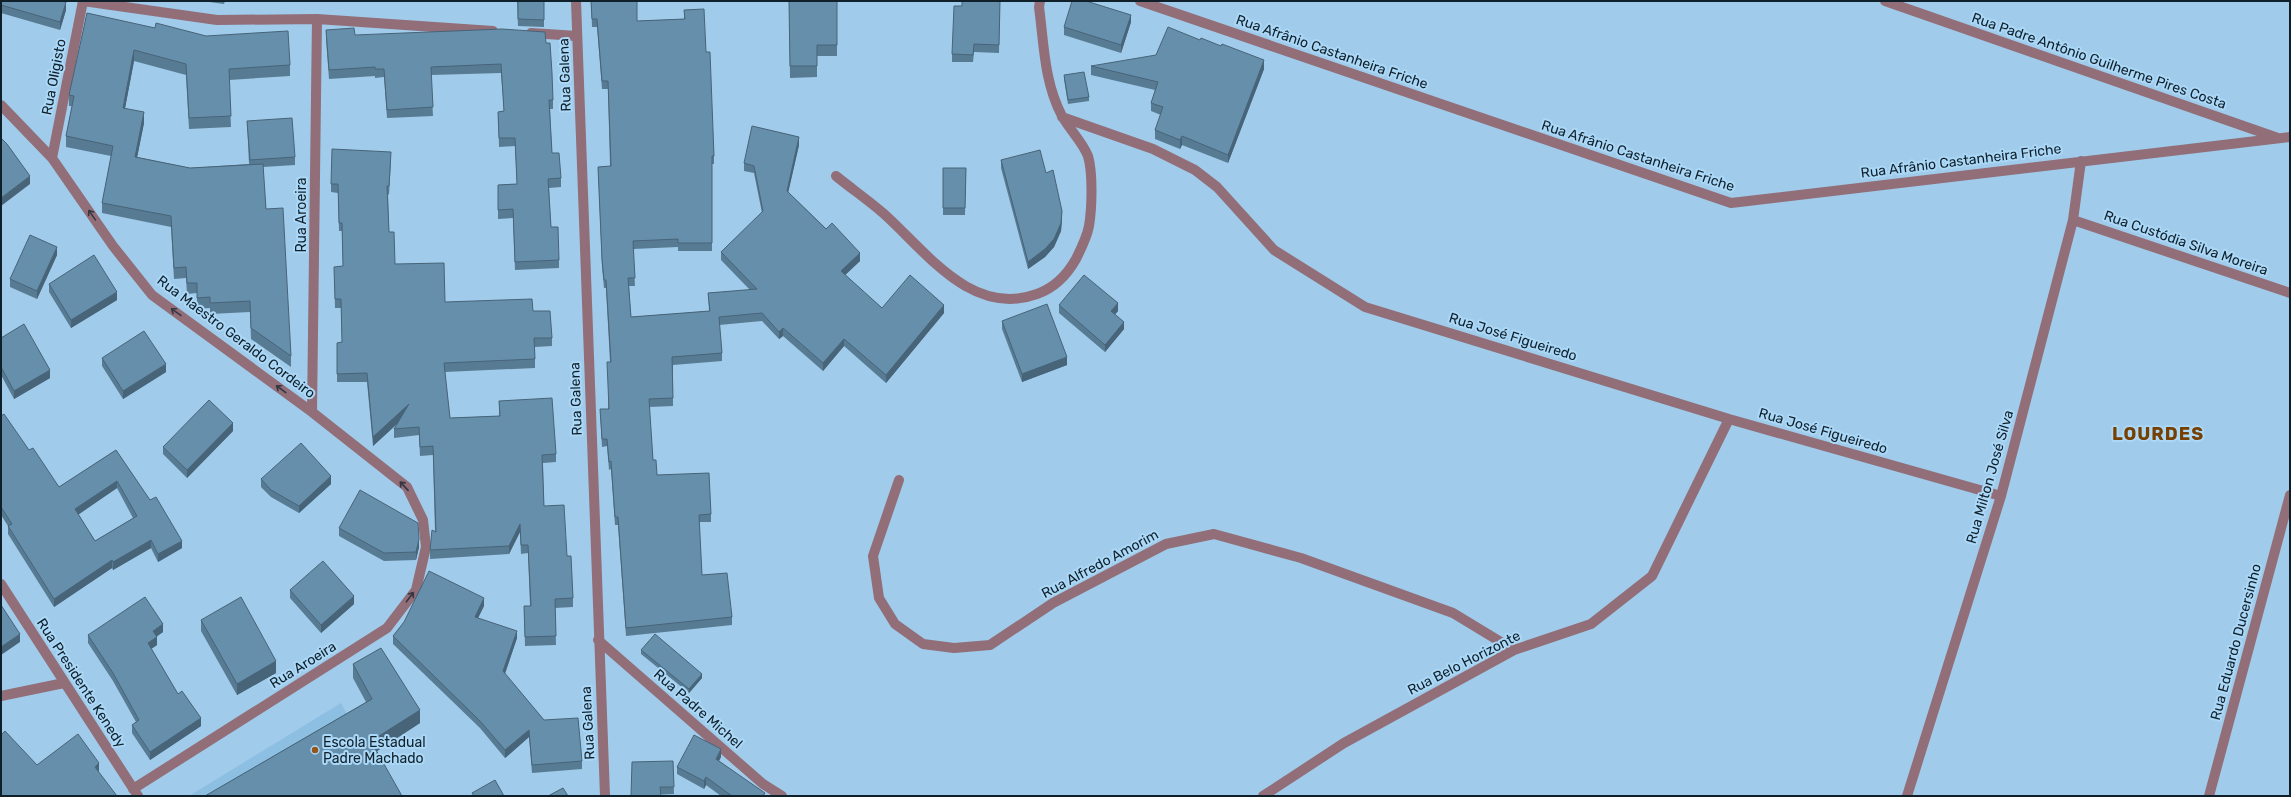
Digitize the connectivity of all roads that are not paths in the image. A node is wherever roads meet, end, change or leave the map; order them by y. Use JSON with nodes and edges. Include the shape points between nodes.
{"nodes":[{"id":1,"x":83,"y":1,"type":"edge"},
{"id":2,"x":576,"y":1,"type":"edge"},
{"id":3,"x":1040,"y":1,"type":"edge"},
{"id":4,"x":1140,"y":1,"type":"edge"},
{"id":5,"x":1885,"y":1,"type":"edge"},
{"id":6,"x":317,"y":19,"type":"junction"},
{"id":7,"x":506,"y":32,"type":"edge"},
{"id":8,"x":522,"y":32,"type":"edge"},
{"id":9,"x":577,"y":36,"type":"junction"},
{"id":10,"x":1,"y":105,"type":"edge"},
{"id":11,"x":1062,"y":116,"type":"junction"},
{"id":12,"x":2285,"y":138,"type":"edge"},
{"id":13,"x":52,"y":158,"type":"junction"},
{"id":14,"x":2082,"y":161,"type":"junction"},
{"id":15,"x":836,"y":176,"type":"dead end"},
{"id":16,"x":2073,"y":220,"type":"junction"},
{"id":17,"x":2290,"y":293,"type":"edge"},
{"id":18,"x":312,"y":412,"type":"junction"},
{"id":19,"x":1730,"y":419,"type":"junction"},
{"id":20,"x":899,"y":480,"type":"dead end"},
{"id":21,"x":2290,"y":495,"type":"edge"},
{"id":22,"x":2001,"y":496,"type":"junction"},
{"id":23,"x":423,"y":520,"type":"joint"},
{"id":24,"x":1,"y":584,"type":"edge"},
{"id":25,"x":598,"y":640,"type":"junction"},
{"id":26,"x":1514,"y":650,"type":"junction"},
{"id":27,"x":64,"y":683,"type":"junction"},
{"id":28,"x":1,"y":696,"type":"edge"},
{"id":29,"x":135,"y":792,"type":"edge"},
{"id":30,"x":605,"y":796,"type":"edge"},
{"id":31,"x":782,"y":796,"type":"edge"},
{"id":32,"x":1263,"y":796,"type":"edge"},
{"id":33,"x":1907,"y":796,"type":"edge"},
{"id":34,"x":2209,"y":796,"type":"edge"}],
"edges":[{"from":1,"to":6,"type":"street","via":[[217,20]]},
{"from":1,"to":13,"type":"street","name":"Rua Oligisto"},
{"from":2,"to":9,"type":"street","name":"Rua Galena"},
{"from":3,"to":11,"type":"street","via":[[1048,82]]},
{"from":4,"to":14,"type":"street","name":"Rua Afrânio Castanheira Friche","via":[[1731,203]]},
{"from":5,"to":12,"type":"street","name":"Rua Padre Antônio Guilherme Pires Costa"},
{"from":6,"to":7,"type":"street"},
{"from":6,"to":18,"type":"street","name":"Rua Aroeira"},
{"from":8,"to":9,"type":"street"},
{"from":9,"to":25,"type":"street","name":"Rua Galena"},
{"from":10,"to":13,"type":"street","name":"Rua Maestro Geraldo Cordeiro"},
{"from":11,"to":15,"type":"street","via":[[1088,157],[1091,179],[1089,226],[1070,270],[1049,290],[1024,299],[997,297],[970,289],[945,273],[884,214]]},
{"from":11,"to":19,"type":"street","name":"Rua José Figueiredo","via":[[1153,149],[1195,170],[1217,187],[1274,250],[1365,306]]},
{"from":12,"to":14,"type":"street","name":"Rua Afrânio Castanheira Friche"},
{"from":18,"to":13,"type":"street","name":"Rua Maestro Geraldo Cordeiro","one_way":true,"via":[[152,295],[113,246]]},
{"from":14,"to":16,"type":"street","name":"Rua Milton José Silva"},
{"from":16,"to":17,"type":"street","name":"Rua Custódia Silva Moreira"},
{"from":16,"to":22,"type":"street","name":"Rua Milton José Silva"},
{"from":23,"to":18,"type":"street","name":"Rua Maestro Geraldo Cordeiro","one_way":true,"via":[[407,487]]},
{"from":19,"to":22,"type":"street","name":"Rua José Figueiredo"},
{"from":19,"to":26,"type":"street","name":"Rua Belo Horizonte","via":[[1652,576],[1591,624]]},
{"from":20,"to":26,"type":"street","name":"Rua Alfredo Amorim","via":[[873,556],[879,598],[895,624],[923,644],[954,648],[990,645],[1053,603],[1166,544],[1214,534],[1301,558],[1453,613]]},
{"from":21,"to":34,"type":"street","name":"Rua Eduardo Ducersinho"},
{"from":22,"to":33,"type":"street","name":"Rua Milton José Silva"},
{"from":29,"to":23,"type":"street","name":"Rua Aroeira","one_way":true,"via":[[387,628],[416,590],[426,548]]},
{"from":24,"to":27,"type":"street","name":"Rua Presidente Kenedy"},
{"from":25,"to":30,"type":"street","name":"Rua Galena"},
{"from":25,"to":31,"type":"street","name":"Rua Padre Michel","via":[[763,784]]},
{"from":26,"to":32,"type":"street","name":"Rua Belo Horizonte","via":[[1344,743]]},
{"from":27,"to":28,"type":"street"},
{"from":27,"to":29,"type":"street","name":"Rua Presidente Kenedy"}]}
